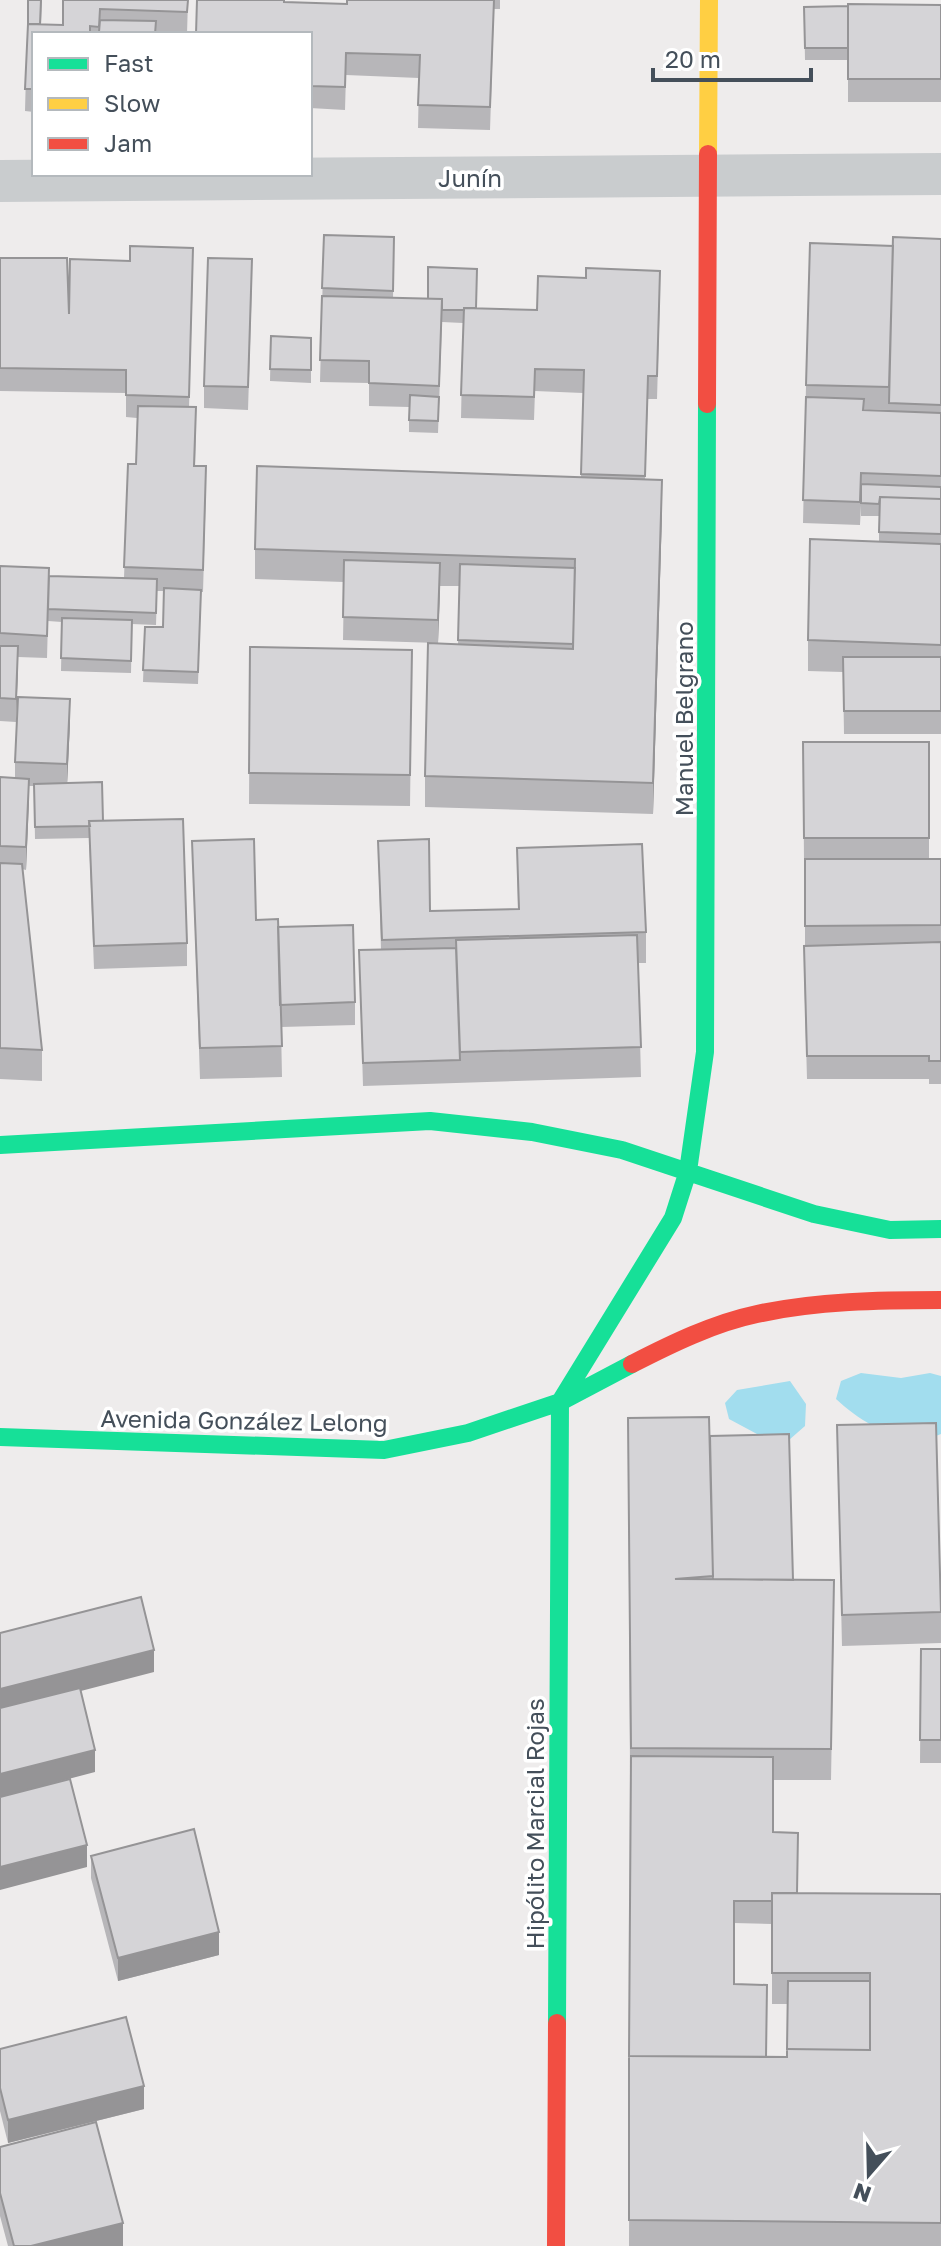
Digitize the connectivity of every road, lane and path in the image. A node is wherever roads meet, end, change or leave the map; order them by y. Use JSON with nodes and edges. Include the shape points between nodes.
{"nodes":[{"id":1,"x":709,"y":0,"type":"edge"},
{"id":2,"x":941,"y":174,"type":"edge"},
{"id":3,"x":709,"y":175,"type":"junction"},
{"id":4,"x":0,"y":181,"type":"edge"},
{"id":5,"x":0,"y":1145,"type":"edge"},
{"id":6,"x":688,"y":1171,"type":"junction"},
{"id":7,"x":941,"y":1229,"type":"edge"},
{"id":8,"x":941,"y":1300,"type":"edge"},
{"id":9,"x":560,"y":1402,"type":"junction"},
{"id":10,"x":0,"y":1437,"type":"edge"},
{"id":11,"x":556,"y":2246,"type":"edge"}],
"edges":[{"from":1,"to":3,"type":"street","name":"Manuel Belgrano"},
{"from":2,"to":3,"type":"street","name":"Junín"},
{"from":3,"to":4,"type":"street","name":"Junín"},
{"from":3,"to":6,"type":"street","name":"Manuel Belgrano","via":[[705,1052]]},
{"from":5,"to":6,"type":"street","via":[[430,1121],[532,1132],[622,1150]]},
{"from":6,"to":7,"type":"street","via":[[814,1214],[890,1230]]},
{"from":6,"to":9,"type":"street","name":"Manuel Belgrano","via":[[673,1218]]},
{"from":8,"to":9,"type":"street","name":"Avenida González Lelong","via":[[879,1300],[757,1314],[673,1343]]},
{"from":9,"to":10,"type":"street","name":"Avenida González Lelong","via":[[468,1433],[384,1450]]},
{"from":9,"to":11,"type":"street","name":"Hipólito Marcial Rojas"}]}
